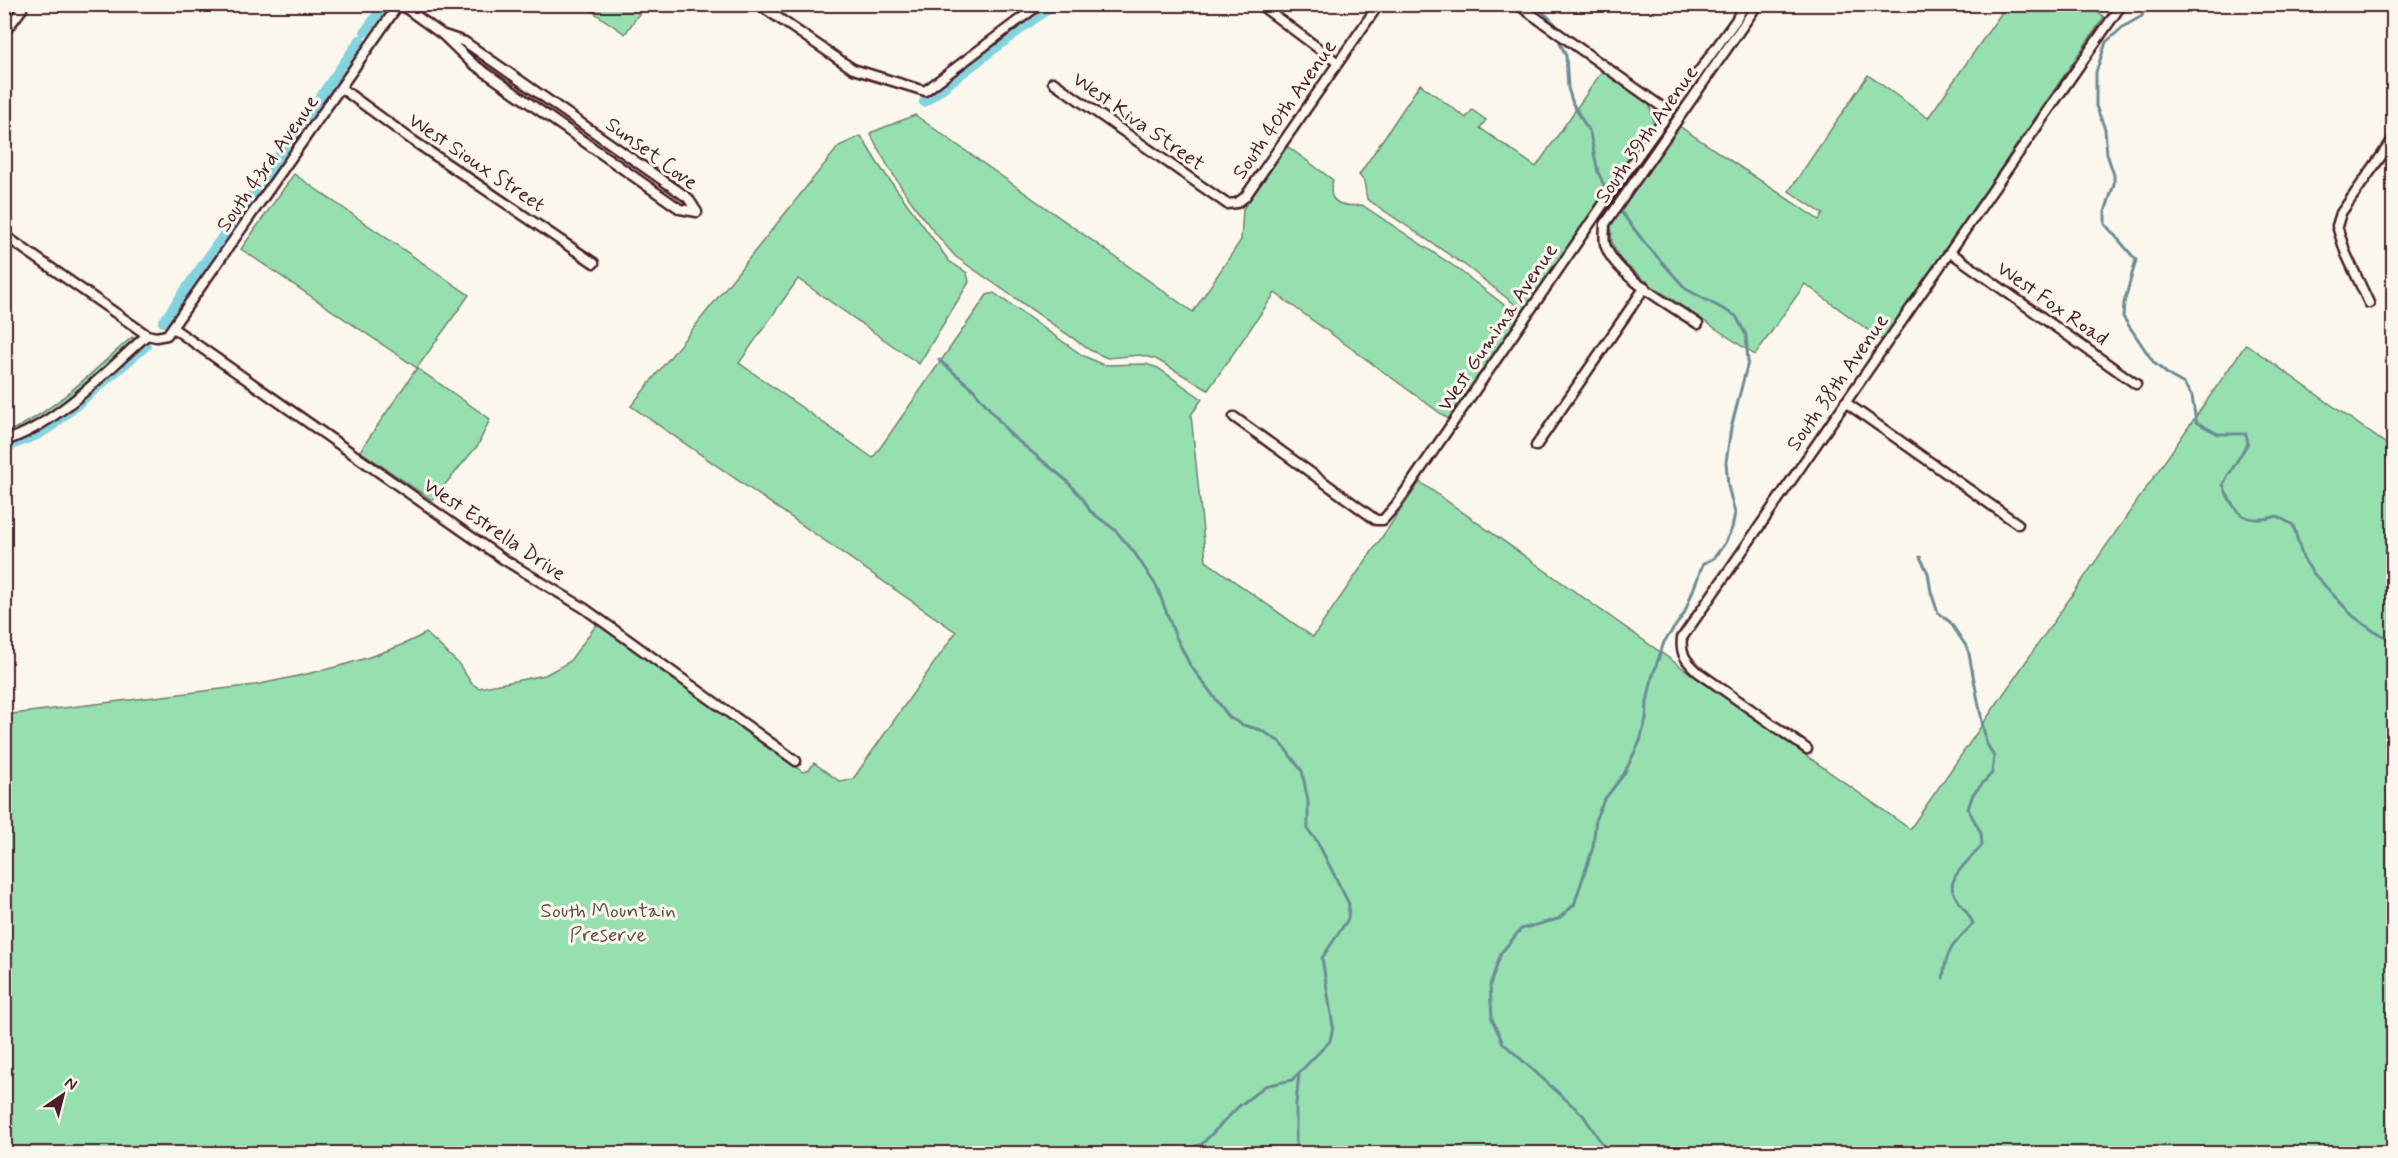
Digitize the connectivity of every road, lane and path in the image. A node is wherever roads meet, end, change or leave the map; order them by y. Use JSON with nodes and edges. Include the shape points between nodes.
{"nodes":[{"id":1,"x":400,"y":4,"type":"edge"},
{"id":2,"x":758,"y":4,"type":"edge"},
{"id":3,"x":1040,"y":4,"type":"edge"},
{"id":4,"x":1259,"y":4,"type":"edge"},
{"id":5,"x":1379,"y":4,"type":"edge"},
{"id":6,"x":1517,"y":4,"type":"edge"},
{"id":7,"x":1741,"y":4,"type":"edge"},
{"id":8,"x":1758,"y":4,"type":"edge"},
{"id":9,"x":2122,"y":4,"type":"edge"},
{"id":10,"x":22,"y":9,"type":"dead end"},
{"id":11,"x":4,"y":33,"type":"edge"},
{"id":12,"x":443,"y":35,"type":"junction"},
{"id":13,"x":1338,"y":63,"type":"junction"},
{"id":14,"x":1053,"y":82,"type":"dead end"},
{"id":15,"x":341,"y":88,"type":"junction"},
{"id":16,"x":1669,"y":112,"type":"junction"},
{"id":17,"x":2394,"y":138,"type":"edge"},
{"id":18,"x":1237,"y":204,"type":"joint"},
{"id":19,"x":4,"y":235,"type":"edge"},
{"id":20,"x":1950,"y":252,"type":"junction"},
{"id":21,"x":594,"y":263,"type":"dead end"},
{"id":22,"x":1645,"y":287,"type":"junction"},
{"id":23,"x":2369,"y":303,"type":"dead end"},
{"id":24,"x":1698,"y":324,"type":"dead end"},
{"id":25,"x":173,"y":328,"type":"junction"},
{"id":26,"x":147,"y":335,"type":"junction"},
{"id":27,"x":2136,"y":384,"type":"dead end"},
{"id":28,"x":1845,"y":402,"type":"junction"},
{"id":29,"x":1234,"y":417,"type":"dead end"},
{"id":30,"x":4,"y":441,"type":"edge"},
{"id":31,"x":1536,"y":446,"type":"dead end"},
{"id":32,"x":2018,"y":524,"type":"dead end"},
{"id":33,"x":1807,"y":750,"type":"dead end"},
{"id":34,"x":796,"y":761,"type":"dead end"}],
"edges":[{"from":1,"to":12,"type":"street","name":"South 43rd Avenue"},
{"from":1,"to":15,"type":"street","name":"South 43rd Avenue"},
{"from":2,"to":3,"type":"street","via":[[853,69],[925,91]]},
{"from":4,"to":13,"type":"street"},
{"from":5,"to":13,"type":"street","name":"South 40th Avenue"},
{"from":6,"to":16,"type":"street"},
{"from":7,"to":16,"type":"street","name":"West Gumina Avenue","via":[[1736,20]]},
{"from":8,"to":22,"type":"street","name":"South 39th Avenue","via":[[1605,224],[1605,246],[1613,261]]},
{"from":9,"to":20,"type":"street","name":"South 38th Avenue"},
{"from":10,"to":11,"type":"street"},
{"from":12,"to":12,"type":"street","name":"Sunset Cove","via":[[472,63],[680,209],[697,212],[688,198],[465,42]]},
{"from":13,"to":18,"type":"street","name":"South 40th Avenue"},
{"from":14,"to":18,"type":"street","name":"West Kiva Street","via":[[1227,204]]},
{"from":15,"to":21,"type":"street","name":"West Sioux Street"},
{"from":15,"to":25,"type":"street","name":"South 43rd Avenue"},
{"from":16,"to":29,"type":"street","name":"West Gumina Avenue","via":[[1383,520],[1376,520]]},
{"from":17,"to":23,"type":"street","via":[[2341,213],[2337,226]]},
{"from":19,"to":26,"type":"street"},
{"from":20,"to":27,"type":"street","name":"West Fox Road"},
{"from":20,"to":28,"type":"street","name":"South 38th Avenue"},
{"from":22,"to":24,"type":"street","name":"South 39th Avenue"},
{"from":22,"to":31,"type":"street"},
{"from":25,"to":26,"type":"street","name":"South 43rd Avenue","via":[[160,337]]},
{"from":25,"to":34,"type":"street","name":"West Estrella Drive","via":[[503,559],[584,608]]},
{"from":26,"to":30,"type":"street","via":[[38,428]]},
{"from":28,"to":32,"type":"street"},
{"from":28,"to":33,"type":"street","name":"South 38th Avenue","via":[[1682,638],[1681,650],[1698,672]]}]}
